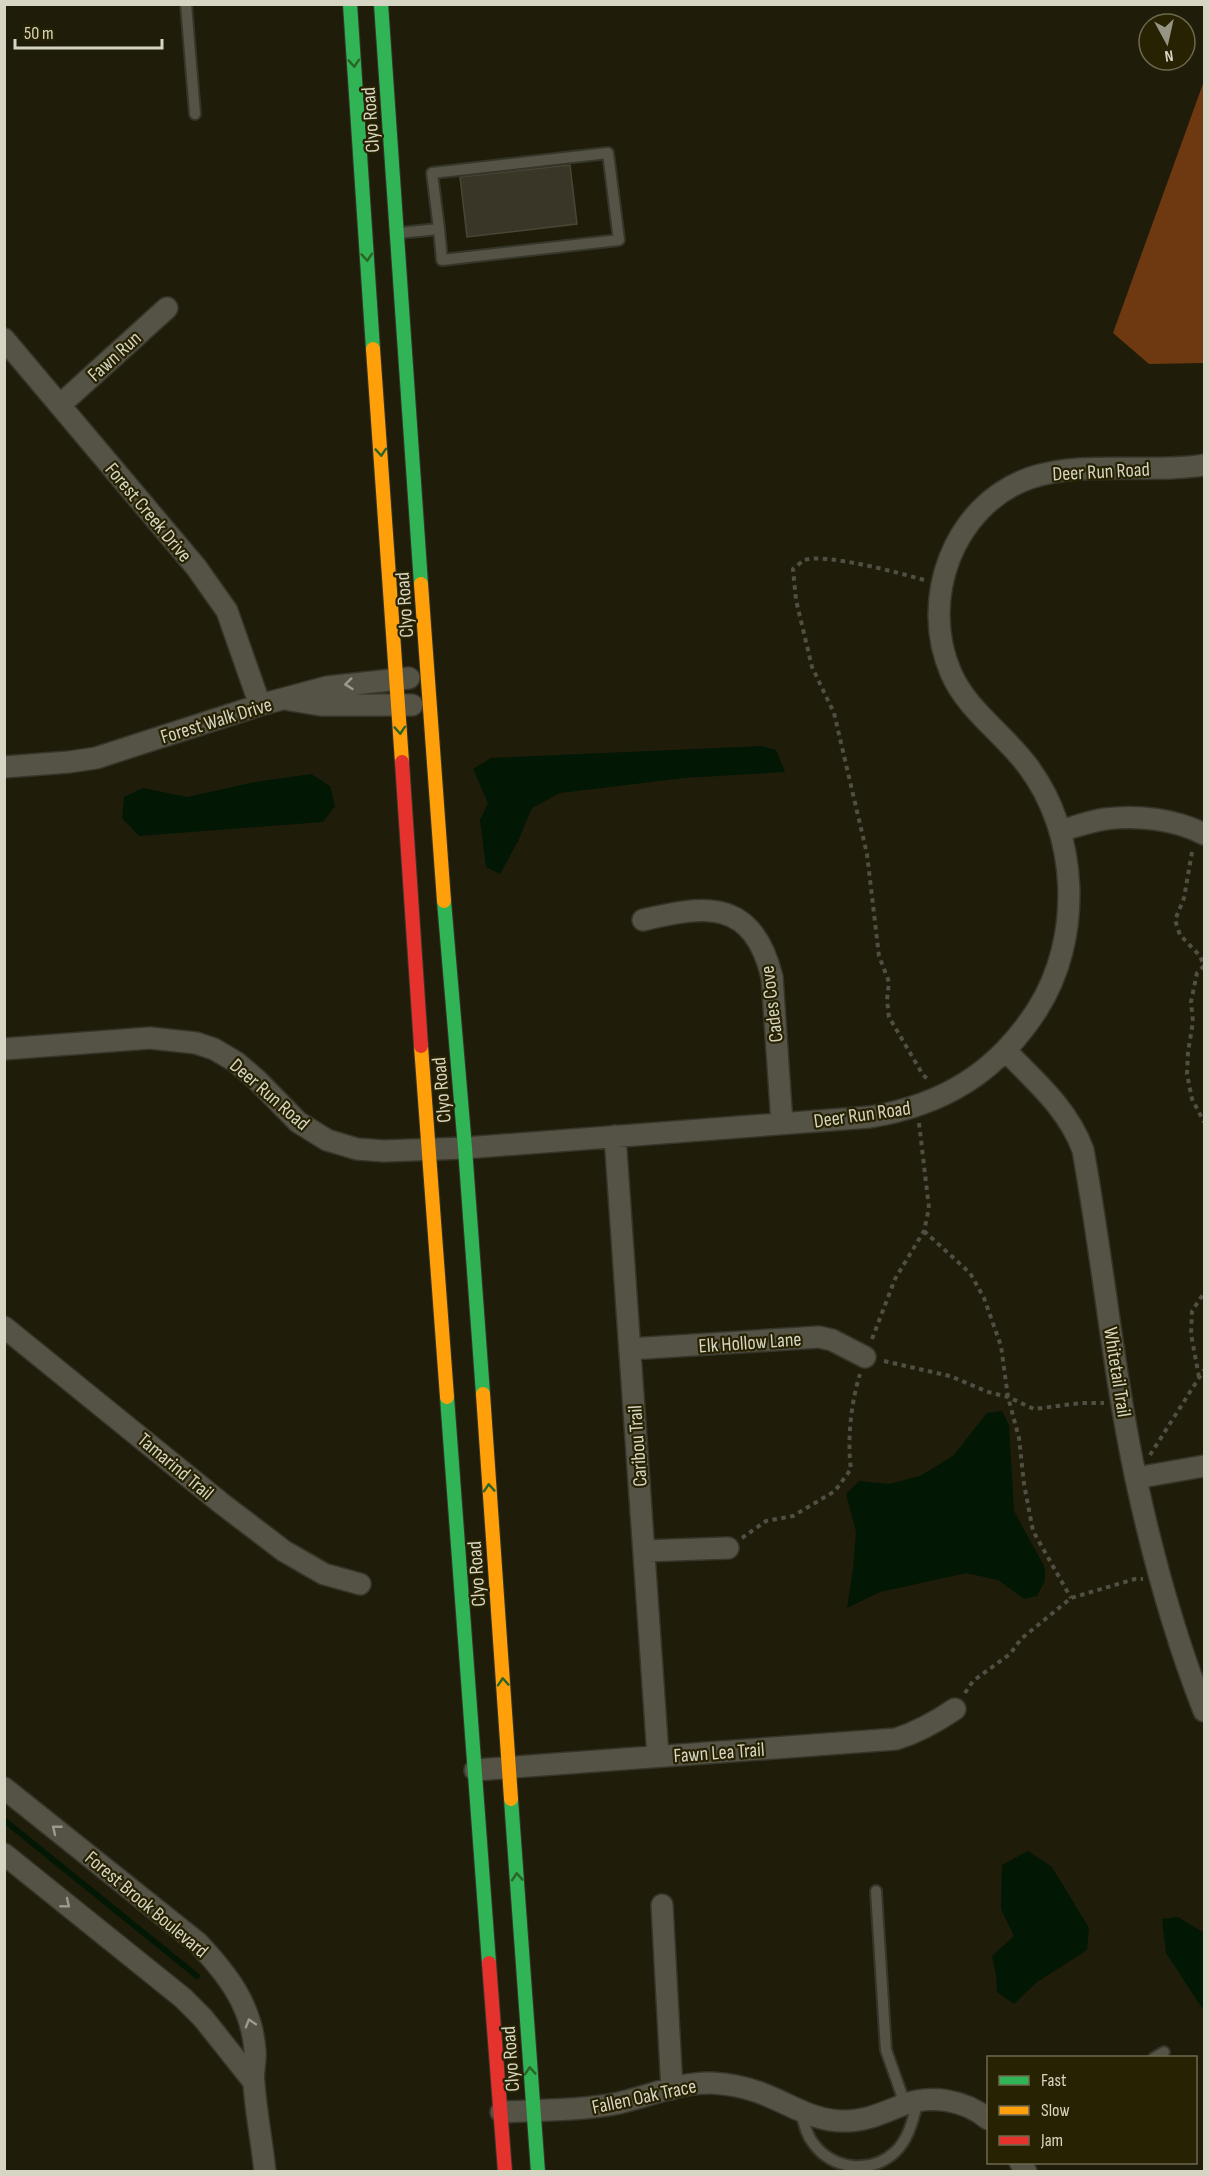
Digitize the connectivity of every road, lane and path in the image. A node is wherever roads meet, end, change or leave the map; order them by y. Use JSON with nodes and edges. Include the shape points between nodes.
{"nodes":[{"id":1,"x":186,"y":4,"type":"edge"},
{"id":2,"x":350,"y":4,"type":"edge"},
{"id":3,"x":381,"y":4,"type":"edge"},
{"id":4,"x":195,"y":114,"type":"dead end"},
{"id":5,"x":439,"y":229,"type":"junction"},
{"id":6,"x":398,"y":233,"type":"junction"},
{"id":7,"x":168,"y":308,"type":"dead end"},
{"id":8,"x":4,"y":339,"type":"edge"},
{"id":9,"x":60,"y":405,"type":"junction"},
{"id":10,"x":1204,"y":465,"type":"edge"},
{"id":11,"x":941,"y":586,"type":"junction"},
{"id":12,"x":428,"y":677,"type":"junction"},
{"id":13,"x":396,"y":679,"type":"junction"},
{"id":14,"x":284,"y":699,"type":"junction"},
{"id":15,"x":430,"y":704,"type":"junction"},
{"id":16,"x":260,"y":705,"type":"junction"},
{"id":17,"x":398,"y":705,"type":"junction"},
{"id":18,"x":4,"y":767,"type":"edge"},
{"id":19,"x":1060,"y":831,"type":"junction"},
{"id":20,"x":1204,"y":834,"type":"edge"},
{"id":21,"x":1192,"y":852,"type":"dead end"},
{"id":22,"x":643,"y":920,"type":"dead end"},
{"id":23,"x":4,"y":1049,"type":"edge"},
{"id":24,"x":1006,"y":1051,"type":"junction"},
{"id":25,"x":946,"y":1094,"type":"junction"},
{"id":26,"x":917,"y":1107,"type":"junction"},
{"id":27,"x":1204,"y":1122,"type":"edge"},
{"id":28,"x":782,"y":1124,"type":"junction"},
{"id":29,"x":615,"y":1136,"type":"junction"},
{"id":30,"x":465,"y":1148,"type":"junction"},
{"id":31,"x":428,"y":1149,"type":"junction"},
{"id":32,"x":924,"y":1231,"type":"junction"},
{"id":33,"x":1204,"y":1293,"type":"edge"},
{"id":34,"x":4,"y":1328,"type":"edge"},
{"id":35,"x":630,"y":1349,"type":"junction"},
{"id":36,"x":866,"y":1357,"type":"junction"},
{"id":37,"x":1204,"y":1370,"type":"edge"},
{"id":38,"x":1199,"y":1378,"type":"junction"},
{"id":39,"x":1008,"y":1397,"type":"junction"},
{"id":40,"x":1122,"y":1403,"type":"junction"},
{"id":41,"x":1204,"y":1466,"type":"edge"},
{"id":42,"x":1136,"y":1478,"type":"junction"},
{"id":43,"x":728,"y":1548,"type":"joint"},
{"id":44,"x":645,"y":1551,"type":"junction"},
{"id":45,"x":1161,"y":1578,"type":"junction"},
{"id":46,"x":360,"y":1584,"type":"dead end"},
{"id":47,"x":1071,"y":1598,"type":"junction"},
{"id":48,"x":955,"y":1708,"type":"joint"},
{"id":49,"x":1204,"y":1711,"type":"edge"},
{"id":50,"x":658,"y":1756,"type":"junction"},
{"id":51,"x":509,"y":1766,"type":"junction"},
{"id":52,"x":475,"y":1770,"type":"junction"},
{"id":53,"x":4,"y":1788,"type":"edge"},
{"id":54,"x":4,"y":1854,"type":"edge"},
{"id":55,"x":876,"y":1891,"type":"dead end"},
{"id":56,"x":662,"y":1905,"type":"dead end"},
{"id":57,"x":1164,"y":2052,"type":"dead end"},
{"id":58,"x":1157,"y":2056,"type":"edge"},
{"id":59,"x":253,"y":2081,"type":"junction"},
{"id":60,"x":672,"y":2089,"type":"junction"},
{"id":61,"x":911,"y":2103,"type":"junction"},
{"id":62,"x":533,"y":2110,"type":"junction"},
{"id":63,"x":501,"y":2112,"type":"junction"},
{"id":64,"x":801,"y":2112,"type":"junction"},
{"id":65,"x":987,"y":2118,"type":"edge"},
{"id":66,"x":265,"y":2172,"type":"edge"},
{"id":67,"x":505,"y":2172,"type":"edge"},
{"id":68,"x":538,"y":2172,"type":"edge"}],
"edges":[{"from":1,"to":4,"type":"lane"},
{"from":2,"to":13,"type":"street","name":"Clyo Road","one_way":true},
{"from":3,"to":6,"type":"street","name":"Clyo Road"},
{"from":5,"to":5,"type":"lane","via":[[442,260],[620,240],[608,153],[432,172]]},
{"from":5,"to":6,"type":"lane"},
{"from":6,"to":12,"type":"street","name":"Clyo Road"},
{"from":7,"to":9,"type":"street","name":"Fawn Run"},
{"from":8,"to":9,"type":"street","name":"Forest Creek Drive"},
{"from":9,"to":16,"type":"street","name":"Forest Creek Drive","via":[[196,567],[227,611]]},
{"from":10,"to":11,"type":"street","name":"Deer Run Road","via":[[1051,472],[1029,479],[1010,488],[974,516],[949,557]]},
{"from":11,"to":19,"type":"street","name":"Deer Run Road","via":[[939,630],[951,674],[963,695],[1028,766]]},
{"from":11,"to":25,"type":"path","via":[[833,559],[804,560],[793,569],[812,667],[834,713],[867,855],[879,956],[889,981],[889,1017],[923,1075]]},
{"from":12,"to":13,"type":"street","name":"Forest Walk Drive"},
{"from":12,"to":15,"type":"street","name":"Clyo Road"},
{"from":13,"to":14,"type":"street","name":"Forest Walk Drive","one_way":true,"via":[[327,687]]},
{"from":13,"to":17,"type":"street","name":"Clyo Road"},
{"from":14,"to":16,"type":"street","name":"Forest Walk Drive"},
{"from":14,"to":17,"type":"street","via":[[320,705]]},
{"from":15,"to":17,"type":"street"},
{"from":15,"to":30,"type":"street","name":"Clyo Road"},
{"from":16,"to":18,"type":"street","name":"Forest Walk Drive","via":[[96,758]]},
{"from":17,"to":31,"type":"street","name":"Clyo Road","one_way":true},
{"from":19,"to":20,"type":"street","via":[[1103,819],[1135,817],[1167,821]]},
{"from":19,"to":24,"type":"street","name":"Deer Run Road","via":[[1069,895],[1065,937],[1043,1001]]},
{"from":21,"to":27,"type":"path","via":[[1184,898],[1175,920],[1180,935],[1204,966],[1197,973],[1191,1002],[1193,1022],[1187,1074],[1192,1099]]},
{"from":22,"to":28,"type":"street","name":"Cades Cove","via":[[682,910],[720,912],[734,918],[758,940],[772,977]]},
{"from":23,"to":31,"type":"street","name":"Deer Run Road","via":[[150,1038],[196,1043],[236,1062],[298,1122],[327,1140],[357,1149]]},
{"from":24,"to":25,"type":"street","name":"Deer Run Road"},
{"from":24,"to":40,"type":"street","name":"Whitetail Trail","via":[[1058,1105],[1083,1150]]},
{"from":25,"to":26,"type":"street","name":"Deer Run Road"},
{"from":26,"to":28,"type":"street","name":"Deer Run Road","via":[[870,1117]]},
{"from":26,"to":32,"type":"path","via":[[929,1208]]},
{"from":28,"to":29,"type":"street","name":"Deer Run Road"},
{"from":29,"to":30,"type":"street","name":"Deer Run Road"},
{"from":29,"to":35,"type":"street","name":"Caribou Trail"},
{"from":30,"to":31,"type":"street","name":"Deer Run Road"},
{"from":51,"to":30,"type":"street","name":"Clyo Road","one_way":true},
{"from":31,"to":52,"type":"street","name":"Clyo Road"},
{"from":32,"to":36,"type":"path","via":[[895,1279]]},
{"from":32,"to":39,"type":"path","via":[[970,1273],[984,1298],[1000,1346]]},
{"from":33,"to":38,"type":"path","via":[[1192,1311],[1191,1334]]},
{"from":34,"to":46,"type":"street","name":"Tamarind Trail","via":[[284,1551],[324,1574]]},
{"from":35,"to":36,"type":"street","name":"Elk Hollow Lane","via":[[819,1337]]},
{"from":35,"to":44,"type":"street","name":"Caribou Trail"},
{"from":36,"to":39,"type":"path","via":[[950,1376]]},
{"from":36,"to":43,"type":"path","via":[[855,1390],[851,1469],[835,1491],[793,1516],[765,1521]]},
{"from":37,"to":38,"type":"path"},
{"from":38,"to":42,"type":"path"},
{"from":39,"to":40,"type":"path","via":[[1034,1409]]},
{"from":39,"to":47,"type":"path","via":[[1034,1531]]},
{"from":40,"to":42,"type":"street","name":"Whitetail Trail"},
{"from":41,"to":42,"type":"street"},
{"from":42,"to":45,"type":"street","name":"Whitetail Trail"},
{"from":43,"to":44,"type":"street"},
{"from":44,"to":50,"type":"street","name":"Caribou Trail"},
{"from":45,"to":47,"type":"path","via":[[1136,1579]]},
{"from":45,"to":49,"type":"street","name":"Whitetail Trail"},
{"from":47,"to":48,"type":"path","via":[[1021,1639],[1010,1654],[973,1681]]},
{"from":48,"to":50,"type":"street","name":"Fawn Lea Trail","via":[[935,1723],[896,1739]]},
{"from":50,"to":51,"type":"street","name":"Fawn Lea Trail"},
{"from":51,"to":52,"type":"street","name":"Fawn Lea Trail"},
{"from":62,"to":51,"type":"street","name":"Clyo Road","one_way":true},
{"from":52,"to":63,"type":"street","name":"Clyo Road"},
{"from":59,"to":53,"type":"street","name":"Forest Brook Boulevard","one_way":true,"via":[[256,2054],[250,2020],[224,1970],[198,1943]]},
{"from":54,"to":59,"type":"street","one_way":true,"via":[[183,1998]]},
{"from":55,"to":61,"type":"lane","via":[[886,2050]]},
{"from":56,"to":60,"type":"street"},
{"from":57,"to":58,"type":"lane"},
{"from":59,"to":66,"type":"street","name":"Forest Brook Boulevard"},
{"from":60,"to":62,"type":"street","name":"Fallen Oak Trace","via":[[582,2109]]},
{"from":60,"to":64,"type":"street","name":"Fallen Oak Trace","via":[[731,2084]]},
{"from":61,"to":64,"type":"street","name":"Fallen Oak Trace","via":[[859,2121],[819,2119]]},
{"from":61,"to":64,"type":"lane","via":[[905,2140],[890,2156],[869,2166],[840,2164],[823,2155],[812,2141]]},
{"from":61,"to":65,"type":"street","name":"Fallen Oak Trace","via":[[959,2103]]},
{"from":62,"to":63,"type":"street","name":"Fallen Oak Trace"},
{"from":62,"to":68,"type":"street","name":"Clyo Road"},
{"from":63,"to":67,"type":"street","name":"Clyo Road"}]}
